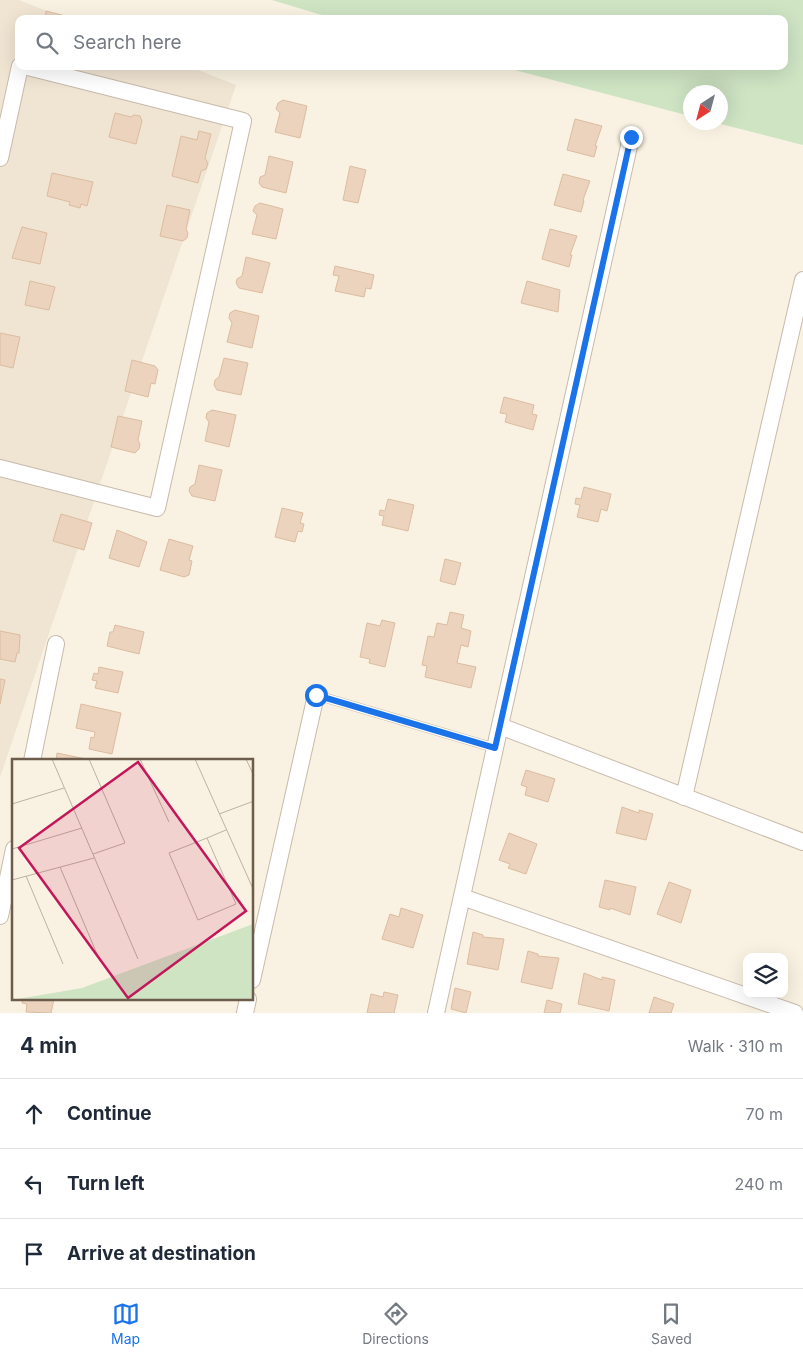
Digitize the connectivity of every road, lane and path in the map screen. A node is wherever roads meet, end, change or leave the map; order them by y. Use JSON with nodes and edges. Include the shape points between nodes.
{"nodes":[{"id":1,"x":19,"y":70,"type":"edge"},
{"id":2,"x":40,"y":70,"type":"edge"},
{"id":3,"x":631,"y":137,"type":"dead end"},
{"id":4,"x":0,"y":158,"type":"edge"},
{"id":5,"x":803,"y":280,"type":"edge"},
{"id":6,"x":0,"y":468,"type":"edge"},
{"id":7,"x":56,"y":644,"type":"dead end"},
{"id":8,"x":316,"y":695,"type":"joint"},
{"id":9,"x":500,"y":726,"type":"junction"},
{"id":10,"x":495,"y":748,"type":"junction"},
{"id":11,"x":32,"y":759,"type":"edge"},
{"id":12,"x":684,"y":796,"type":"junction"},
{"id":13,"x":803,"y":842,"type":"edge"},
{"id":14,"x":12,"y":859,"type":"edge"},
{"id":15,"x":462,"y":897,"type":"junction"},
{"id":16,"x":0,"y":916,"type":"edge"},
{"id":17,"x":254,"y":971,"type":"edge"},
{"id":18,"x":436,"y":1013,"type":"edge"},
{"id":19,"x":795,"y":1013,"type":"edge"}],
"edges":[{"from":1,"to":4,"type":"street"},
{"from":2,"to":6,"type":"street","via":[[243,121],[157,508]]},
{"from":3,"to":9,"type":"street"},
{"from":5,"to":12,"type":"street"},
{"from":7,"to":11,"type":"street"},
{"from":8,"to":10,"type":"lane"},
{"from":8,"to":17,"type":"street"},
{"from":9,"to":10,"type":"street"},
{"from":9,"to":12,"type":"street"},
{"from":10,"to":15,"type":"street"},
{"from":12,"to":13,"type":"street"},
{"from":14,"to":16,"type":"street"},
{"from":15,"to":18,"type":"street"},
{"from":15,"to":19,"type":"street"}]}
